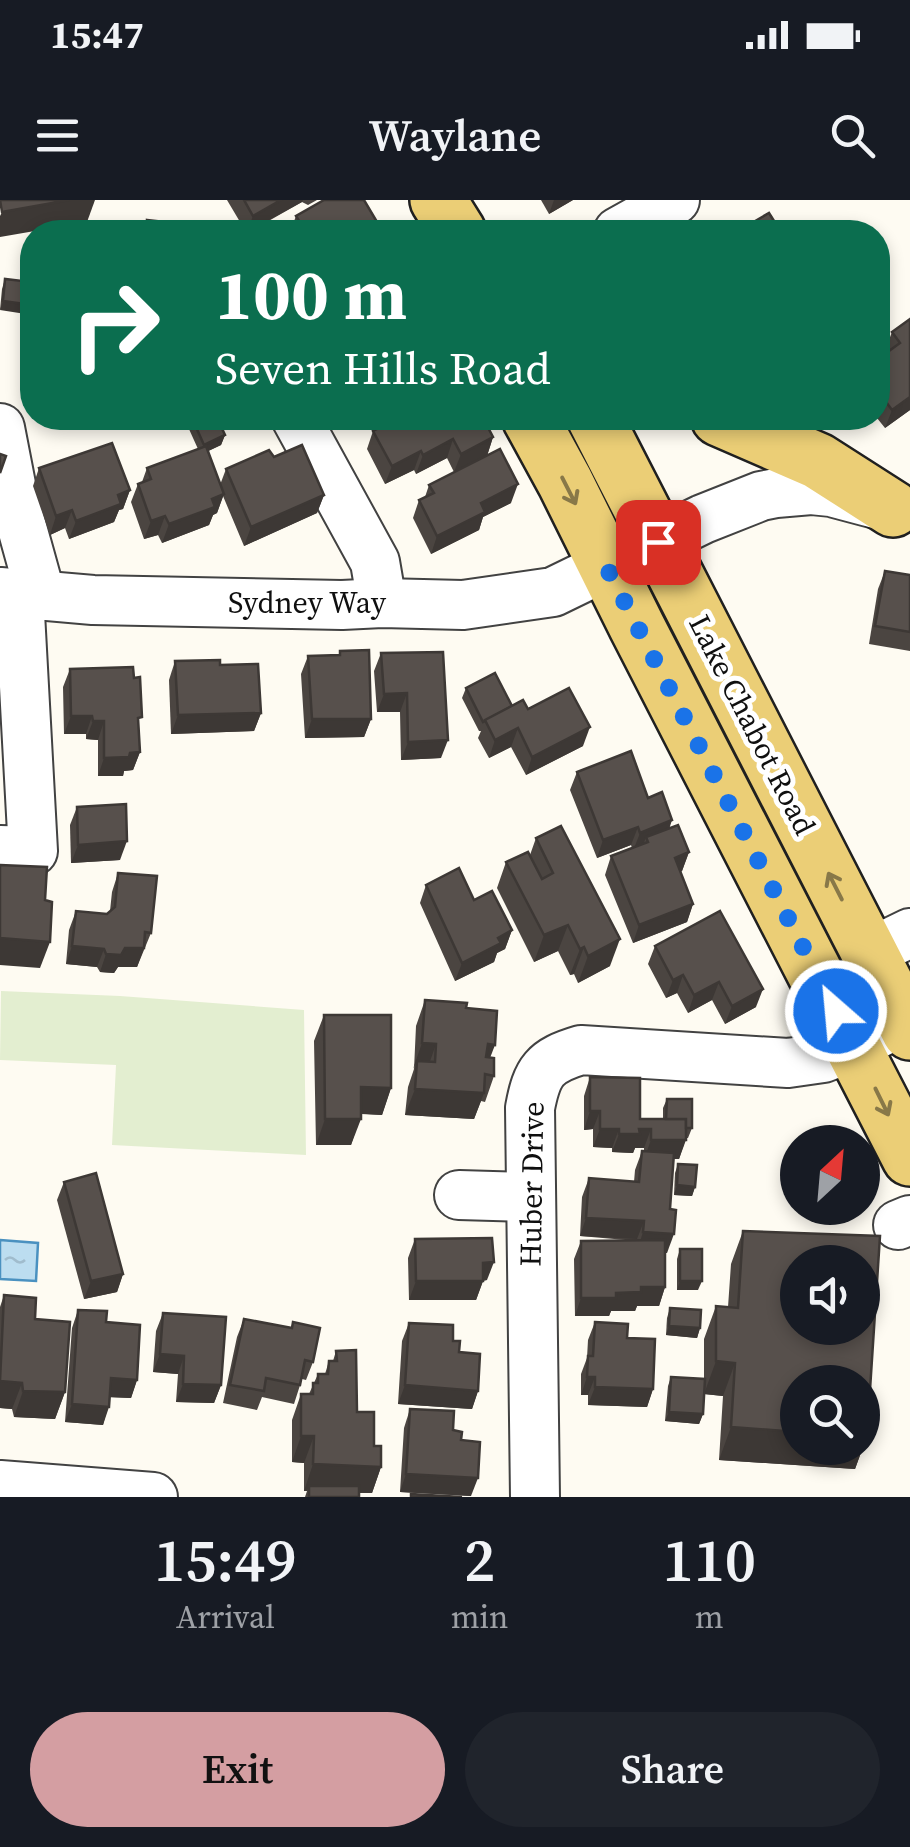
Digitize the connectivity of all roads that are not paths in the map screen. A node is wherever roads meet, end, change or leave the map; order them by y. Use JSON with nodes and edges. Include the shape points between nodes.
{"nodes":[{"id":1,"x":675,"y":200,"type":"edge"},
{"id":2,"x":639,"y":220,"type":"edge"},
{"id":3,"x":0,"y":428,"type":"edge"},
{"id":4,"x":303,"y":430,"type":"edge"},
{"id":5,"x":537,"y":430,"type":"edge"},
{"id":6,"x":602,"y":430,"type":"edge"},
{"id":7,"x":746,"y":430,"type":"edge"},
{"id":8,"x":901,"y":513,"type":"edge"},
{"id":9,"x":658,"y":542,"type":"junction"},
{"id":10,"x":606,"y":566,"type":"junction"},
{"id":11,"x":20,"y":595,"type":"edge"},
{"id":12,"x":382,"y":604,"type":"junction"},
{"id":13,"x":0,"y":850,"type":"edge"},
{"id":14,"x":890,"y":943,"type":"edge"},
{"id":15,"x":907,"y":1026,"type":"edge"},
{"id":16,"x":854,"y":1046,"type":"junction"},
{"id":17,"x":910,"y":1158,"type":"edge"},
{"id":18,"x":459,"y":1195,"type":"dead end"},
{"id":19,"x":530,"y":1197,"type":"junction"},
{"id":20,"x":0,"y":1485,"type":"edge"},
{"id":21,"x":153,"y":1497,"type":"edge"},
{"id":22,"x":534,"y":1497,"type":"edge"}],
"edges":[{"from":1,"to":2,"type":"street"},
{"from":3,"to":11,"type":"street"},
{"from":4,"to":12,"type":"street","via":[[375,562]]},
{"from":5,"to":10,"type":"main road","name":"Lake Chabot Road","one_way":true},
{"from":6,"to":9,"type":"main road","name":"Lake Chabot Road"},
{"from":7,"to":8,"type":"main road","via":[[818,462]]},
{"from":8,"to":9,"type":"street","name":"Sydney Way","via":[[830,492],[776,493]]},
{"from":9,"to":10,"type":"street","name":"Sydney Way"},
{"from":14,"to":9,"type":"main road","name":"Lake Chabot Road","one_way":true},
{"from":10,"to":12,"type":"street","name":"Sydney Way","via":[[553,592],[507,601]]},
{"from":10,"to":16,"type":"main road","name":"Lake Chabot Road"},
{"from":11,"to":12,"type":"street","name":"Sydney Way"},
{"from":11,"to":13,"type":"street","via":[[32,851]]},
{"from":14,"to":15,"type":"main road","name":"Lake Chabot Road"},
{"from":15,"to":16,"type":"street","name":"Huber Drive"},
{"from":16,"to":17,"type":"main road","name":"Lake Chabot Road","one_way":true},
{"from":16,"to":19,"type":"street","name":"Huber Drive","via":[[787,1080],[581,1050],[559,1057],[534,1085]]},
{"from":18,"to":19,"type":"street"},
{"from":19,"to":22,"type":"street","name":"Huber Drive"},
{"from":20,"to":21,"type":"street"}]}
